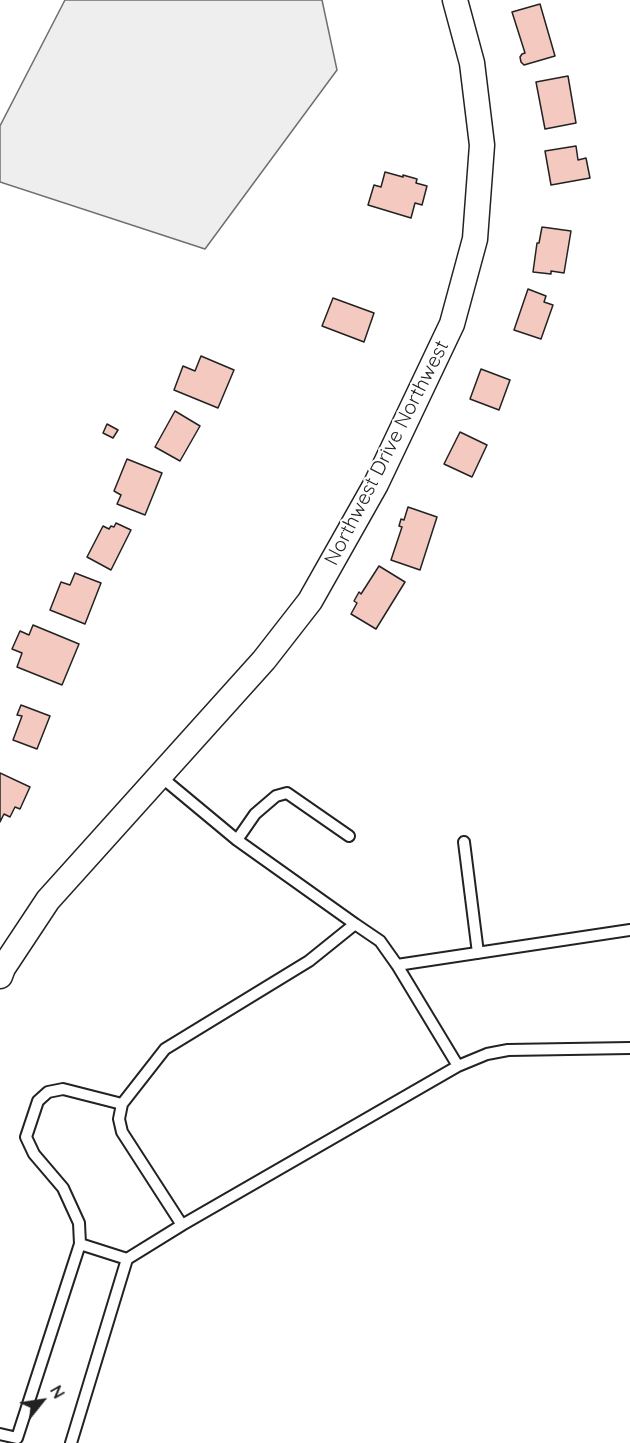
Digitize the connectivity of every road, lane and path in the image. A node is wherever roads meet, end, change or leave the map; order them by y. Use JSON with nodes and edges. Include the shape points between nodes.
{"nodes":[{"id":1,"x":455,"y":0,"type":"edge"},
{"id":2,"x":160,"y":776,"type":"junction"},
{"id":3,"x":349,"y":836,"type":"dead end"},
{"id":4,"x":237,"y":840,"type":"junction"},
{"id":5,"x":464,"y":842,"type":"dead end"},
{"id":6,"x":355,"y":924,"type":"junction"},
{"id":7,"x":630,"y":930,"type":"edge"},
{"id":8,"x":478,"y":953,"type":"junction"},
{"id":9,"x":396,"y":965,"type":"junction"},
{"id":10,"x":0,"y":976,"type":"edge"},
{"id":11,"x":630,"y":1048,"type":"edge"},
{"id":12,"x":458,"y":1066,"type":"junction"},
{"id":13,"x":122,"y":1104,"type":"junction"},
{"id":14,"x":182,"y":1225,"type":"junction"},
{"id":15,"x":80,"y":1244,"type":"junction"},
{"id":16,"x":127,"y":1259,"type":"junction"},
{"id":17,"x":0,"y":1434,"type":"edge"},
{"id":18,"x":71,"y":1443,"type":"edge"}],
"edges":[{"from":1,"to":2,"type":"street","name":"Northwest Drive Northwest","via":[[472,63],[482,145],[475,238],[452,324],[376,484],[310,601],[264,660]]},
{"from":2,"to":4,"type":"lane"},
{"from":2,"to":10,"type":"street","name":"Northwest Drive Northwest","via":[[48,900]]},
{"from":3,"to":4,"type":"lane","via":[[287,793],[276,796],[255,814]]},
{"from":4,"to":6,"type":"lane"},
{"from":5,"to":8,"type":"lane"},
{"from":6,"to":9,"type":"lane","via":[[380,941]]},
{"from":6,"to":13,"type":"lane","via":[[309,961],[165,1049]]},
{"from":7,"to":8,"type":"lane"},
{"from":8,"to":9,"type":"lane"},
{"from":9,"to":12,"type":"lane"},
{"from":11,"to":12,"type":"lane","via":[[508,1050]]},
{"from":12,"to":14,"type":"lane"},
{"from":13,"to":14,"type":"lane","via":[[122,1132]]},
{"from":13,"to":15,"type":"lane","via":[[63,1089],[48,1092],[38,1101],[26,1137],[34,1154],[63,1188],[79,1223]]},
{"from":14,"to":16,"type":"lane"},
{"from":15,"to":16,"type":"lane"},
{"from":15,"to":17,"type":"lane","via":[[17,1438]]},
{"from":16,"to":18,"type":"lane"}]}
